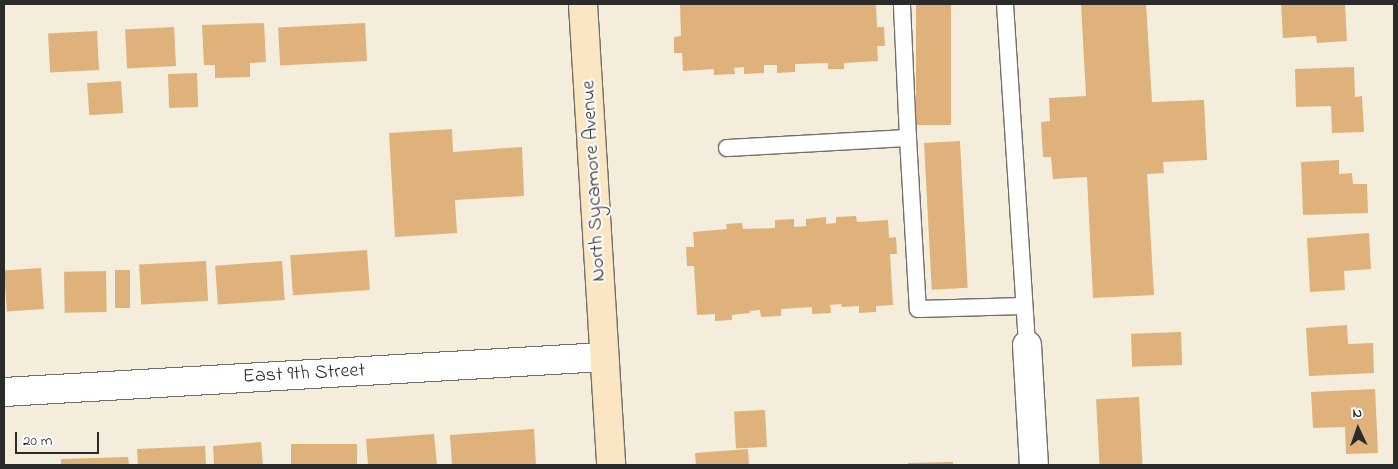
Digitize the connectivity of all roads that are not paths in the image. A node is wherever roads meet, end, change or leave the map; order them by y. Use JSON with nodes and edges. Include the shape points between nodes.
{"nodes":[{"id":1,"x":583,"y":4,"type":"edge"},
{"id":2,"x":902,"y":4,"type":"edge"},
{"id":3,"x":1005,"y":4,"type":"edge"},
{"id":4,"x":908,"y":138,"type":"junction"},
{"id":5,"x":727,"y":148,"type":"dead end"},
{"id":6,"x":1024,"y":306,"type":"junction"},
{"id":7,"x":1027,"y":345,"type":"joint"},
{"id":8,"x":604,"y":357,"type":"junction"},
{"id":9,"x":4,"y":392,"type":"edge"},
{"id":10,"x":611,"y":465,"type":"edge"},
{"id":11,"x":1034,"y":465,"type":"edge"}],
"edges":[{"from":1,"to":8,"type":"main road","name":"North Sycamore Avenue"},
{"from":2,"to":4,"type":"lane"},
{"from":3,"to":6,"type":"lane"},
{"from":4,"to":5,"type":"lane"},
{"from":4,"to":6,"type":"lane","via":[[918,309]]},
{"from":6,"to":7,"type":"lane"},
{"from":7,"to":11,"type":"street"},
{"from":8,"to":9,"type":"street","name":"East 9th Street"},
{"from":8,"to":10,"type":"main road","name":"North Sycamore Avenue"}]}
